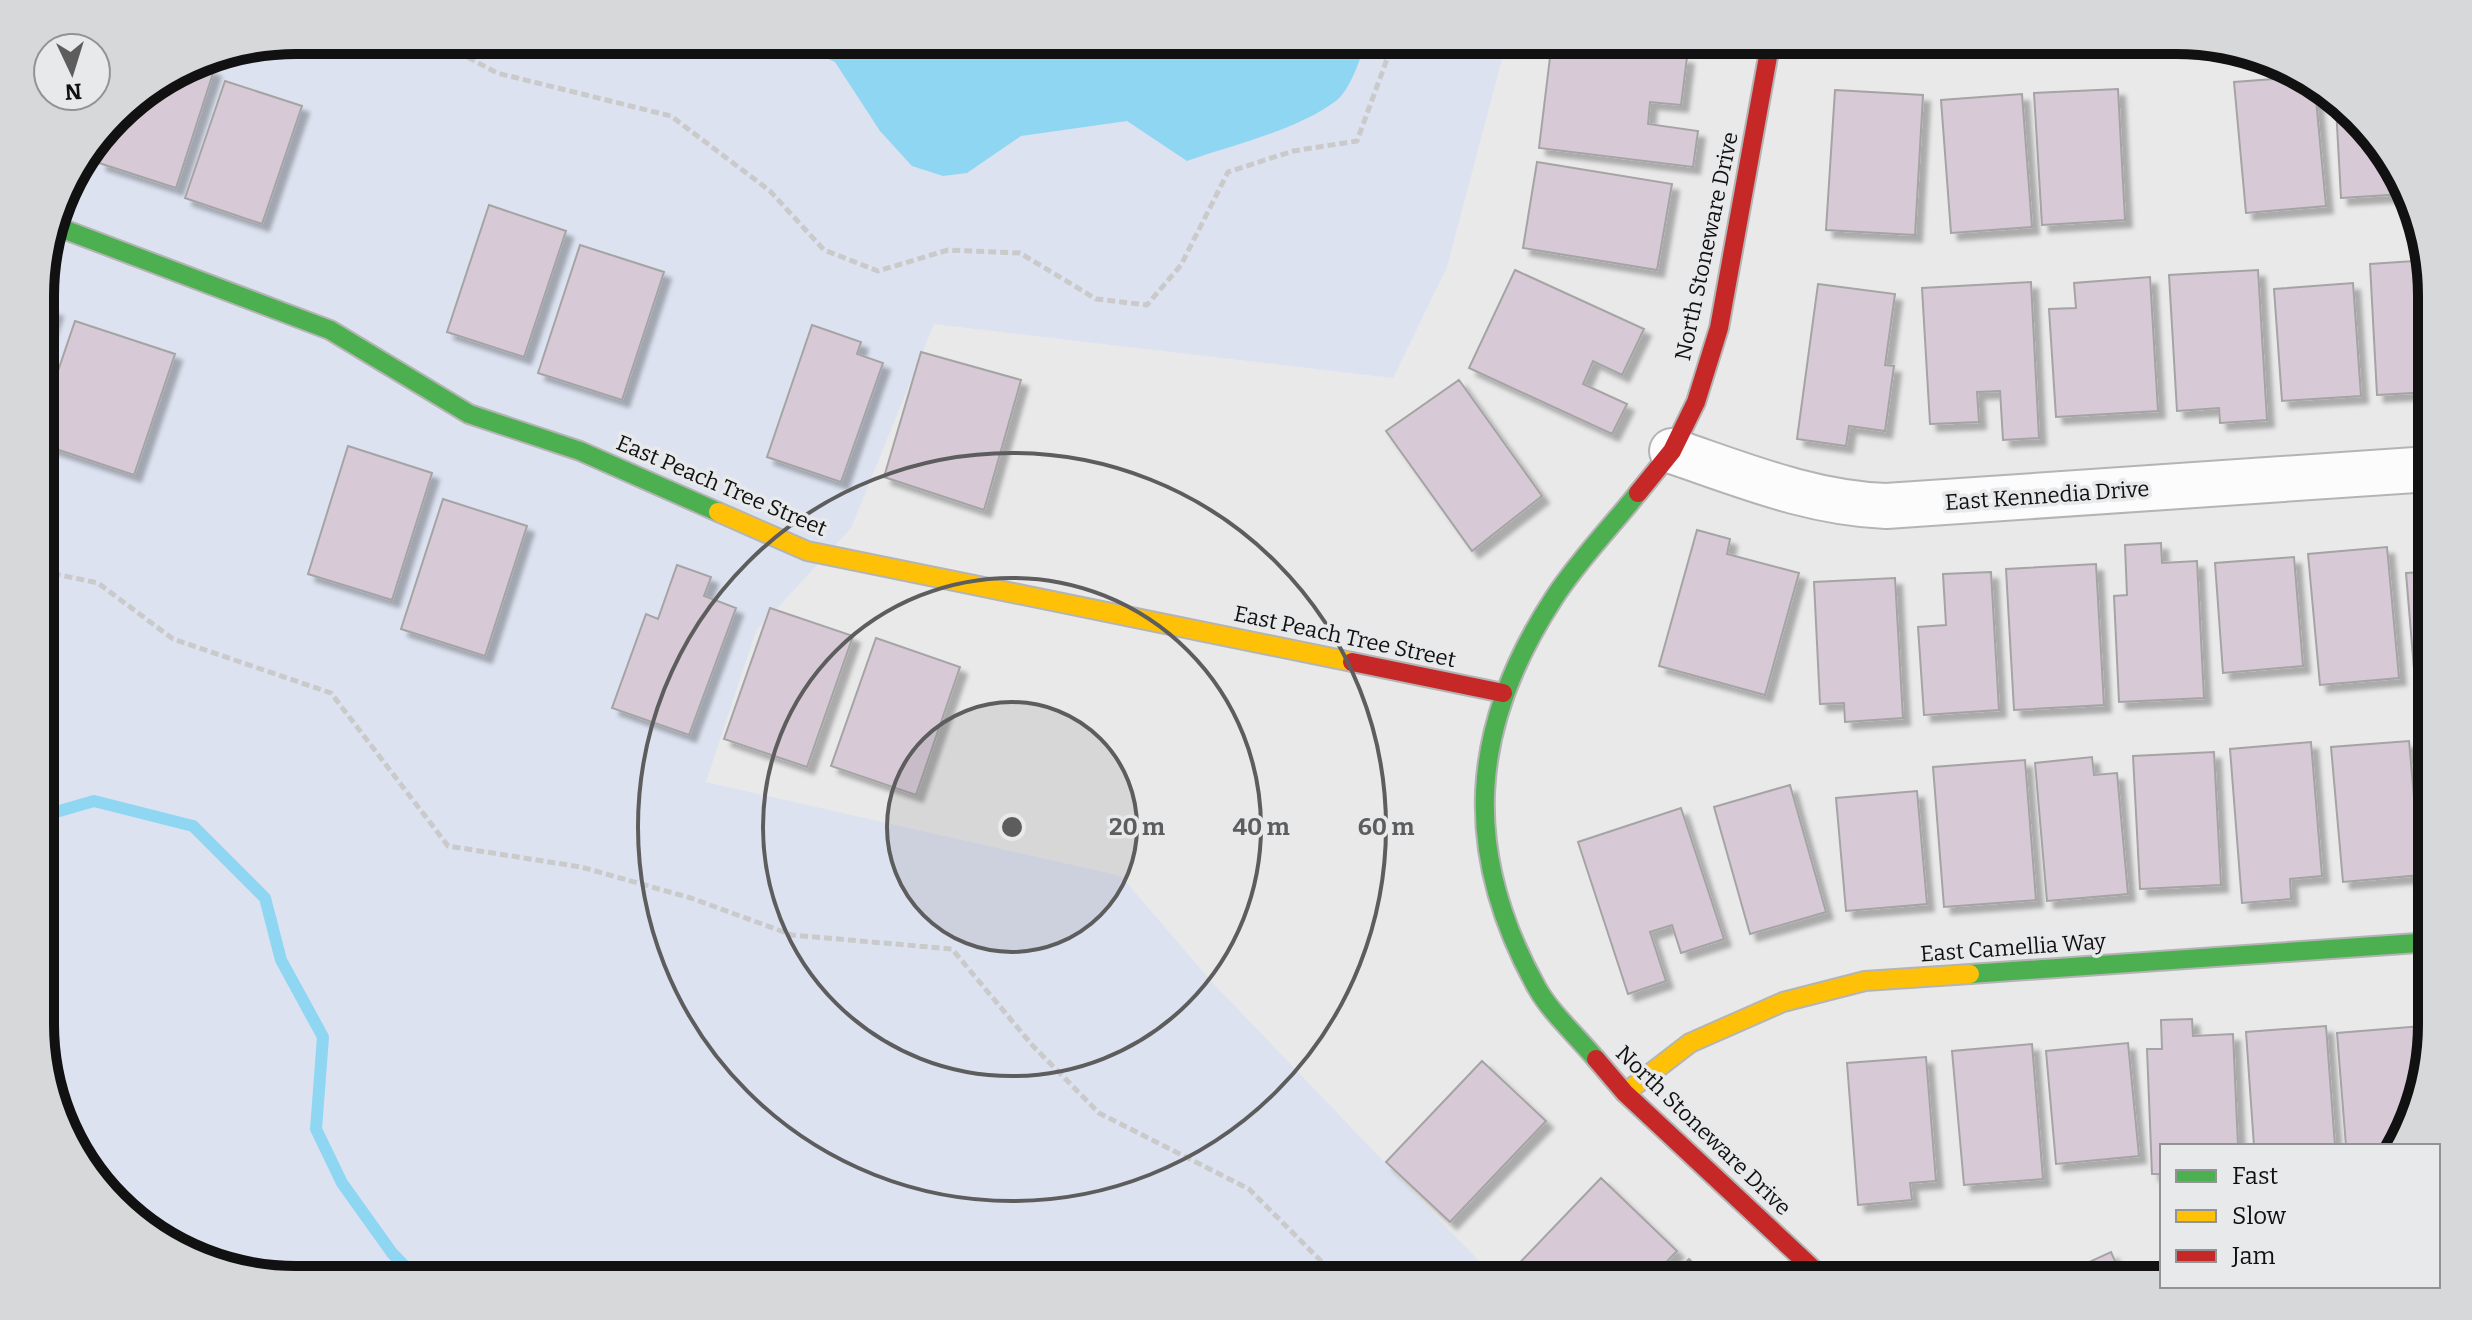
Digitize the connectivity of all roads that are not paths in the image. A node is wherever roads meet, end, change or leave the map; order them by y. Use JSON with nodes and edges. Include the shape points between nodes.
{"nodes":[{"id":1,"x":1768,"y":54,"type":"edge"},
{"id":2,"x":64,"y":229,"type":"edge"},
{"id":3,"x":1672,"y":451,"type":"junction"},
{"id":4,"x":2418,"y":470,"type":"edge"},
{"id":5,"x":1503,"y":693,"type":"junction"},
{"id":6,"x":2418,"y":943,"type":"edge"},
{"id":7,"x":1625,"y":1093,"type":"junction"},
{"id":8,"x":1809,"y":1265,"type":"edge"}],
"edges":[{"from":1,"to":3,"type":"street","name":"North Stoneware Drive","via":[[1719,328],[1696,402]]},
{"from":2,"to":5,"type":"street","name":"East Peach Tree Street","via":[[330,330],[469,414],[580,451],[807,551]]},
{"from":3,"to":4,"type":"street","name":"East Kennedia Drive","via":[[1843,505]]},
{"from":3,"to":5,"type":"street","name":"North Stoneware Drive","via":[[1555,596]]},
{"from":5,"to":7,"type":"street","name":"North Stoneware Drive","via":[[1484,795],[1485,842],[1497,894],[1538,990]]},
{"from":6,"to":7,"type":"street","name":"East Camellia Way","via":[[1865,981],[1783,1002],[1690,1043]]},
{"from":7,"to":8,"type":"street","name":"North Stoneware Drive"}]}
